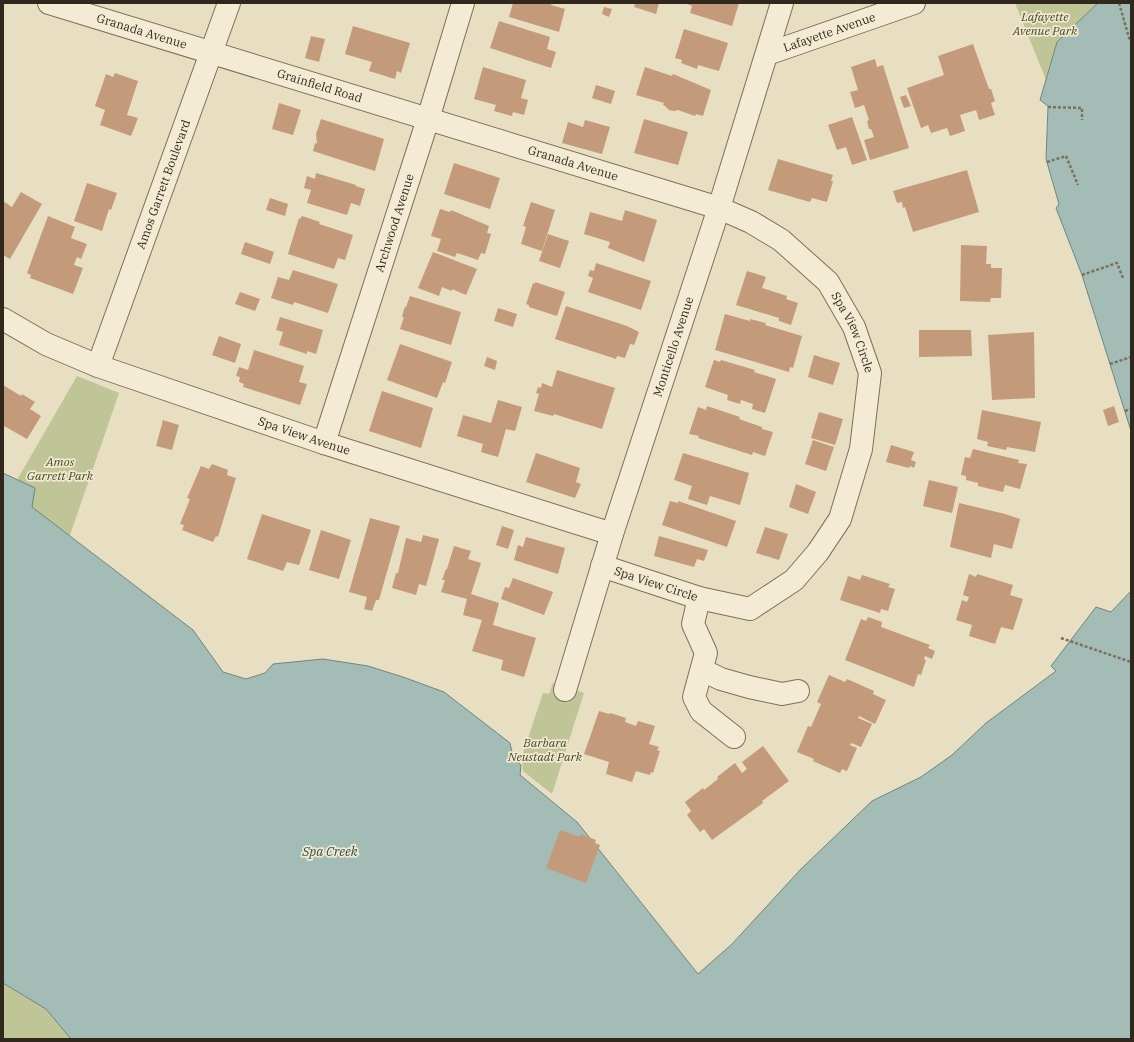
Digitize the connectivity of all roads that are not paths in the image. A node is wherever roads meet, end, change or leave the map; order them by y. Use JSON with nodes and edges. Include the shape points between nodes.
{"nodes":[{"id":1,"x":49,"y":3,"type":"edge"},
{"id":2,"x":229,"y":3,"type":"edge"},
{"id":3,"x":463,"y":3,"type":"edge"},
{"id":4,"x":782,"y":3,"type":"edge"},
{"id":5,"x":914,"y":3,"type":"edge"},
{"id":6,"x":211,"y":53,"type":"junction"},
{"id":7,"x":767,"y":54,"type":"junction"},
{"id":8,"x":428,"y":119,"type":"junction"},
{"id":9,"x":719,"y":208,"type":"junction"},
{"id":10,"x":3,"y":318,"type":"edge"},
{"id":11,"x":98,"y":366,"type":"junction"},
{"id":12,"x":324,"y":442,"type":"junction"},
{"id":13,"x":612,"y":534,"type":"junction"},
{"id":14,"x":602,"y":566,"type":"junction"},
{"id":15,"x":699,"y":598,"type":"junction"},
{"id":16,"x":702,"y":670,"type":"junction"},
{"id":17,"x":565,"y":690,"type":"dead end"},
{"id":18,"x":798,"y":691,"type":"dead end"},
{"id":19,"x":734,"y":737,"type":"dead end"}],
"edges":[{"from":1,"to":6,"type":"street","name":"Granada Avenue"},
{"from":2,"to":6,"type":"street","name":"Amos Garrett Boulevard"},
{"from":3,"to":8,"type":"street","name":"Archwood Avenue"},
{"from":4,"to":7,"type":"street","name":"Monticello Avenue"},
{"from":5,"to":7,"type":"street","name":"Lafayette Avenue"},
{"from":6,"to":8,"type":"street","name":"Grainfield Road"},
{"from":6,"to":11,"type":"street","name":"Amos Garrett Boulevard"},
{"from":7,"to":9,"type":"street","name":"Monticello Avenue"},
{"from":8,"to":9,"type":"street","name":"Granada Avenue"},
{"from":8,"to":12,"type":"street","name":"Archwood Avenue"},
{"from":9,"to":13,"type":"street","name":"Monticello Avenue"},
{"from":9,"to":15,"type":"street","name":"Spa View Circle","via":[[751,222],[781,240],[828,282],[854,327],[870,374],[859,456],[840,519],[818,552],[794,580],[750,609]]},
{"from":10,"to":11,"type":"street","name":"Spa View Avenue","via":[[46,344]]},
{"from":11,"to":12,"type":"street","name":"Spa View Avenue"},
{"from":12,"to":13,"type":"street","name":"Spa View Avenue"},
{"from":13,"to":14,"type":"street","name":"Monticello Avenue"},
{"from":14,"to":15,"type":"street","name":"Spa View Circle"},
{"from":14,"to":17,"type":"street","name":"Monticello Avenue"},
{"from":15,"to":16,"type":"street","via":[[693,624],[706,653]]},
{"from":16,"to":18,"type":"street","via":[[749,687],[782,694]]},
{"from":16,"to":19,"type":"street","via":[[694,697],[701,711]]}]}
